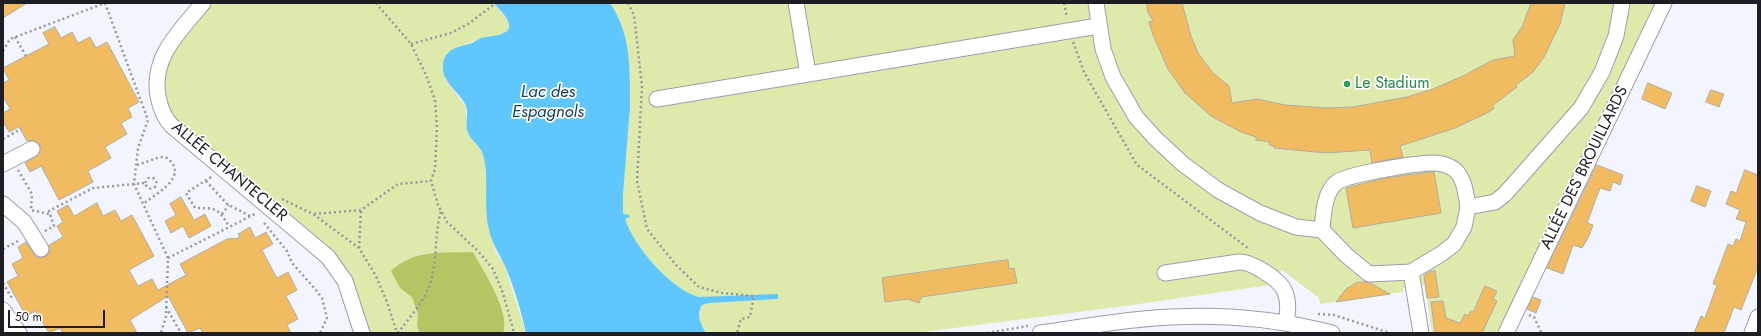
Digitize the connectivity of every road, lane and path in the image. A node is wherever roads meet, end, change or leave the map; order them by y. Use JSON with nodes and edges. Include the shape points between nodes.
{"nodes":[{"id":1,"x":105,"y":3,"type":"edge"},
{"id":2,"x":203,"y":3,"type":"edge"},
{"id":3,"x":376,"y":3,"type":"edge"},
{"id":4,"x":496,"y":3,"type":"edge"},
{"id":5,"x":628,"y":3,"type":"edge"},
{"id":6,"x":796,"y":3,"type":"edge"},
{"id":7,"x":1096,"y":3,"type":"edge"},
{"id":8,"x":1622,"y":3,"type":"edge"},
{"id":9,"x":1664,"y":3,"type":"edge"},
{"id":10,"x":1098,"y":26,"type":"junction"},
{"id":11,"x":15,"y":37,"type":"junction"},
{"id":12,"x":411,"y":44,"type":"junction"},
{"id":13,"x":3,"y":50,"type":"edge"},
{"id":14,"x":26,"y":56,"type":"dead end"},
{"id":15,"x":808,"y":74,"type":"junction"},
{"id":16,"x":657,"y":99,"type":"dead end"},
{"id":17,"x":21,"y":129,"type":"dead end"},
{"id":18,"x":3,"y":139,"type":"edge"},
{"id":19,"x":32,"y":149,"type":"dead end"},
{"id":20,"x":8,"y":162,"type":"edge"},
{"id":21,"x":137,"y":164,"type":"junction"},
{"id":22,"x":221,"y":167,"type":"junction"},
{"id":23,"x":206,"y":181,"type":"junction"},
{"id":24,"x":431,"y":181,"type":"junction"},
{"id":25,"x":145,"y":183,"type":"junction"},
{"id":26,"x":134,"y":184,"type":"junction"},
{"id":27,"x":3,"y":204,"type":"edge"},
{"id":28,"x":143,"y":204,"type":"junction"},
{"id":29,"x":229,"y":205,"type":"junction"},
{"id":30,"x":268,"y":206,"type":"junction"},
{"id":31,"x":1468,"y":207,"type":"junction"},
{"id":32,"x":360,"y":210,"type":"junction"},
{"id":33,"x":441,"y":211,"type":"junction"},
{"id":34,"x":49,"y":214,"type":"junction"},
{"id":35,"x":222,"y":214,"type":"junction"},
{"id":36,"x":313,"y":214,"type":"junction"},
{"id":37,"x":250,"y":216,"type":"junction"},
{"id":38,"x":229,"y":227,"type":"junction"},
{"id":39,"x":1322,"y":230,"type":"junction"},
{"id":40,"x":38,"y":243,"type":"junction"},
{"id":41,"x":359,"y":248,"type":"junction"},
{"id":42,"x":3,"y":249,"type":"edge"},
{"id":43,"x":168,"y":258,"type":"junction"},
{"id":44,"x":1411,"y":272,"type":"junction"},
{"id":45,"x":1165,"y":273,"type":"dead end"},
{"id":46,"x":166,"y":307,"type":"junction"},
{"id":47,"x":3,"y":310,"type":"edge"},
{"id":48,"x":1517,"y":310,"type":"junction"},
{"id":49,"x":1758,"y":317,"type":"edge"},
{"id":50,"x":1286,"y":323,"type":"junction"},
{"id":51,"x":1144,"y":326,"type":"edge"},
{"id":52,"x":1541,"y":332,"type":"dead end"},
{"id":53,"x":18,"y":333,"type":"edge"},
{"id":54,"x":161,"y":333,"type":"edge"},
{"id":55,"x":181,"y":333,"type":"edge"},
{"id":56,"x":320,"y":333,"type":"edge"},
{"id":57,"x":362,"y":333,"type":"edge"},
{"id":58,"x":398,"y":333,"type":"edge"},
{"id":59,"x":514,"y":333,"type":"edge"},
{"id":60,"x":737,"y":333,"type":"edge"},
{"id":61,"x":1040,"y":333,"type":"edge"},
{"id":62,"x":1332,"y":333,"type":"edge"},
{"id":63,"x":1421,"y":333,"type":"edge"},
{"id":64,"x":1506,"y":333,"type":"edge"},
{"id":65,"x":1752,"y":333,"type":"edge"}],
"edges":[{"from":1,"to":11,"type":"path"},
{"from":1,"to":21,"type":"path","via":[[148,120],[138,148]]},
{"from":2,"to":22,"type":"street","name":"ALLÉE CHANTECLER","via":[[165,51],[158,71],[156,89],[160,107],[168,122]]},
{"from":3,"to":12,"type":"path"},
{"from":4,"to":12,"type":"path","via":[[468,24]]},
{"from":5,"to":60,"type":"path","via":[[634,15],[642,86],[637,181],[647,229],[676,265],[699,287],[722,293],[754,296],[750,317],[741,318]]},
{"from":6,"to":15,"type":"street"},
{"from":7,"to":10,"type":"street"},
{"from":8,"to":31,"type":"street","via":[[1616,36],[1605,65],[1581,108],[1505,194],[1495,202]]},
{"from":9,"to":48,"type":"street","name":"ALLÉE DES BROUILLARDS"},
{"from":10,"to":15,"type":"street"},
{"from":10,"to":39,"type":"street","via":[[1112,77],[1136,117],[1183,164],[1218,190],[1260,213],[1296,227]]},
{"from":11,"to":13,"type":"path","via":[[10,39]]},
{"from":11,"to":14,"type":"path"},
{"from":12,"to":24,"type":"path","via":[[435,100],[438,127],[436,159]]},
{"from":15,"to":16,"type":"street"},
{"from":17,"to":18,"type":"path"},
{"from":19,"to":20,"type":"street"},
{"from":20,"to":34,"type":"path","via":[[32,194],[31,210]]},
{"from":21,"to":26,"type":"path"},
{"from":21,"to":28,"type":"path","via":[[160,157],[167,158],[175,167],[176,174],[173,180]]},
{"from":22,"to":23,"type":"path"},
{"from":22,"to":30,"type":"street","name":"ALLÉE CHANTECLER"},
{"from":23,"to":29,"type":"path"},
{"from":23,"to":35,"type":"path","via":[[186,193],[195,208],[214,208]]},
{"from":24,"to":32,"type":"path","via":[[398,184]]},
{"from":24,"to":33,"type":"path"},
{"from":25,"to":25,"type":"path","via":[[150,177],[156,182],[151,188]]},
{"from":25,"to":26,"type":"path"},
{"from":26,"to":28,"type":"path"},
{"from":26,"to":34,"type":"path","via":[[94,188],[49,211]]},
{"from":27,"to":40,"type":"street","via":[[17,215]]},
{"from":28,"to":43,"type":"path"},
{"from":29,"to":35,"type":"path"},
{"from":29,"to":37,"type":"path"},
{"from":30,"to":36,"type":"path","via":[[277,197]]},
{"from":30,"to":57,"type":"street","name":"ALLÉE CHANTECLER","via":[[335,264],[348,289]]},
{"from":31,"to":39,"type":"street","via":[[1463,182],[1456,171],[1445,165],[1415,164],[1347,178],[1336,183],[1324,207]]},
{"from":31,"to":44,"type":"street","via":[[1464,227],[1454,244]]},
{"from":32,"to":36,"type":"path"},
{"from":32,"to":41,"type":"path"},
{"from":33,"to":58,"type":"path","via":[[430,285]]},
{"from":33,"to":59,"type":"path","via":[[447,222],[493,269],[503,293]]},
{"from":34,"to":40,"type":"path","via":[[54,226]]},
{"from":35,"to":38,"type":"path"},
{"from":36,"to":41,"type":"path"},
{"from":37,"to":38,"type":"path"},
{"from":37,"to":56,"type":"path","via":[[256,213],[287,251],[292,263],[322,298],[327,318]]},
{"from":38,"to":43,"type":"path"},
{"from":39,"to":44,"type":"street","via":[[1369,274]]},
{"from":40,"to":42,"type":"path","via":[[25,237]]},
{"from":41,"to":58,"type":"path","via":[[382,289]]},
{"from":43,"to":46,"type":"path"},
{"from":44,"to":63,"type":"street"},
{"from":45,"to":50,"type":"street","via":[[1239,262],[1250,263],[1284,289],[1288,307]]},
{"from":46,"to":54,"type":"path"},
{"from":46,"to":55,"type":"path"},
{"from":47,"to":53,"type":"street"},
{"from":48,"to":52,"type":"path","via":[[1534,317]]},
{"from":48,"to":64,"type":"street","name":"ALLÉE DES BROUILLARDS"},
{"from":49,"to":65,"type":"street"},
{"from":50,"to":51,"type":"street","via":[[1231,316],[1178,316]]},
{"from":50,"to":62,"type":"street"},
{"from":51,"to":61,"type":"street"}]}
